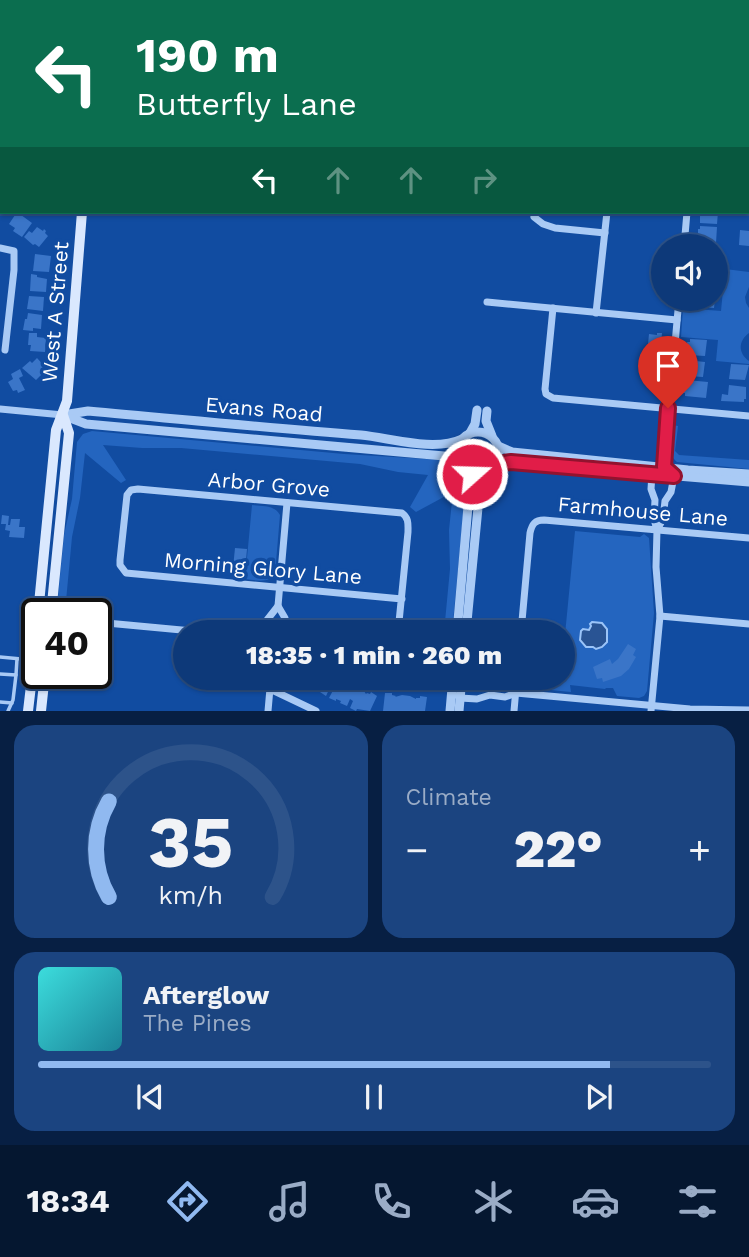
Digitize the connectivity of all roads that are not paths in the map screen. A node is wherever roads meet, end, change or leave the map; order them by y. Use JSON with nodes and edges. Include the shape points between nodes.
{"nodes":[{"id":1,"x":82,"y":214,"type":"edge"},
{"id":2,"x":607,"y":214,"type":"edge"},
{"id":3,"x":687,"y":214,"type":"edge"},
{"id":4,"x":534,"y":217,"type":"dead end"},
{"id":5,"x":605,"y":233,"type":"junction"},
{"id":6,"x":685,"y":234,"type":"edge"},
{"id":7,"x":0,"y":248,"type":"edge"},
{"id":8,"x":488,"y":302,"type":"dead end"},
{"id":9,"x":553,"y":308,"type":"junction"},
{"id":10,"x":678,"y":311,"type":"edge"},
{"id":11,"x":596,"y":313,"type":"junction"},
{"id":12,"x":677,"y":320,"type":"junction"},
{"id":13,"x":5,"y":350,"type":"dead end"},
{"id":14,"x":668,"y":408,"type":"junction"},
{"id":15,"x":0,"y":409,"type":"edge"},
{"id":16,"x":63,"y":415,"type":"junction"},
{"id":17,"x":749,"y":416,"type":"edge"},
{"id":18,"x":278,"y":428,"type":"junction"},
{"id":19,"x":466,"y":436,"type":"junction"},
{"id":20,"x":277,"y":442,"type":"junction"},
{"id":21,"x":495,"y":442,"type":"junction"},
{"id":22,"x":496,"y":464,"type":"junction"},
{"id":23,"x":461,"y":466,"type":"junction"},
{"id":24,"x":664,"y":467,"type":"junction"},
{"id":25,"x":485,"y":473,"type":"junction"},
{"id":26,"x":652,"y":474,"type":"junction"},
{"id":27,"x":749,"y":474,"type":"edge"},
{"id":28,"x":674,"y":476,"type":"junction"},
{"id":29,"x":749,"y":482,"type":"edge"},
{"id":30,"x":655,"y":500,"type":"junction"},
{"id":31,"x":665,"y":501,"type":"junction"},
{"id":32,"x":287,"y":503,"type":"junction"},
{"id":33,"x":657,"y":530,"type":"junction"},
{"id":34,"x":749,"y":538,"type":"edge"},
{"id":35,"x":122,"y":569,"type":"joint"},
{"id":36,"x":279,"y":587,"type":"junction"},
{"id":37,"x":40,"y":598,"type":"edge"},
{"id":38,"x":53,"y":598,"type":"edge"},
{"id":39,"x":401,"y":599,"type":"junction"},
{"id":40,"x":278,"y":606,"type":"junction"},
{"id":41,"x":660,"y":616,"type":"junction"},
{"id":42,"x":267,"y":620,"type":"edge"},
{"id":43,"x":285,"y":620,"type":"edge"},
{"id":44,"x":399,"y":620,"type":"edge"},
{"id":45,"x":458,"y":620,"type":"edge"},
{"id":46,"x":467,"y":620,"type":"edge"},
{"id":47,"x":523,"y":620,"type":"edge"},
{"id":48,"x":112,"y":623,"type":"edge"},
{"id":49,"x":749,"y":624,"type":"edge"},
{"id":50,"x":173,"y":629,"type":"edge"},
{"id":51,"x":0,"y":657,"type":"edge"},
{"id":52,"x":17,"y":659,"type":"junction"},
{"id":53,"x":21,"y":659,"type":"edge"},
{"id":54,"x":0,"y":674,"type":"edge"},
{"id":55,"x":16,"y":675,"type":"junction"},
{"id":56,"x":31,"y":689,"type":"edge"},
{"id":57,"x":43,"y":689,"type":"edge"},
{"id":58,"x":271,"y":690,"type":"edge"},
{"id":59,"x":273,"y":690,"type":"edge"},
{"id":60,"x":452,"y":690,"type":"edge"},
{"id":61,"x":456,"y":690,"type":"edge"},
{"id":62,"x":460,"y":690,"type":"edge"},
{"id":63,"x":486,"y":690,"type":"edge"},
{"id":64,"x":512,"y":690,"type":"edge"},
{"id":65,"x":516,"y":690,"type":"edge"},
{"id":66,"x":516,"y":693,"type":"junction"},
{"id":67,"x":486,"y":696,"type":"junction"},
{"id":68,"x":460,"y":698,"type":"junction"},
{"id":69,"x":0,"y":702,"type":"edge"},
{"id":70,"x":12,"y":703,"type":"junction"},
{"id":71,"x":651,"y":708,"type":"edge"},
{"id":72,"x":749,"y":710,"type":"edge"},
{"id":73,"x":8,"y":711,"type":"edge"},
{"id":74,"x":28,"y":711,"type":"edge"},
{"id":75,"x":41,"y":711,"type":"edge"},
{"id":76,"x":268,"y":711,"type":"edge"},
{"id":77,"x":316,"y":711,"type":"edge"},
{"id":78,"x":450,"y":711,"type":"edge"},
{"id":79,"x":458,"y":711,"type":"edge"},
{"id":80,"x":514,"y":711,"type":"edge"},
{"id":81,"x":735,"y":711,"type":"edge"}],
"edges":[{"from":1,"to":16,"type":"main road","name":"West A Street"},
{"from":2,"to":5,"type":"street"},
{"from":3,"to":6,"type":"street"},
{"from":4,"to":5,"type":"street","via":[[555,228]]},
{"from":5,"to":11,"type":"street"},
{"from":7,"to":13,"type":"street","via":[[14,251]]},
{"from":8,"to":9,"type":"street"},
{"from":9,"to":11,"type":"street"},
{"from":9,"to":14,"type":"street","via":[[546,394]]},
{"from":10,"to":12,"type":"street"},
{"from":11,"to":12,"type":"street"},
{"from":12,"to":14,"type":"street"},
{"from":14,"to":17,"type":"street"},
{"from":14,"to":24,"type":"street"},
{"from":15,"to":16,"type":"street","name":"Evans Road"},
{"from":16,"to":18,"type":"street","name":"Evans Road","via":[[88,411]]},
{"from":16,"to":20,"type":"street","name":"Evans Road","via":[[86,424]]},
{"from":16,"to":37,"type":"main road","name":"West A Street","via":[[56,430]]},
{"from":16,"to":38,"type":"main road","name":"West A Street","via":[[69,433]]},
{"from":18,"to":19,"type":"street","name":"Evans Road","via":[[437,444]]},
{"from":18,"to":20,"type":"street"},
{"from":19,"to":21,"type":"street","via":[[484,433]]},
{"from":19,"to":21,"type":"street","via":[[482,410]]},
{"from":19,"to":23,"type":"street","via":[[457,447]]},
{"from":20,"to":23,"type":"street","name":"Evans Road","via":[[444,456]]},
{"from":21,"to":22,"type":"street"},
{"from":21,"to":24,"type":"street","via":[[512,452]]},
{"from":22,"to":25,"type":"street"},
{"from":22,"to":26,"type":"street"},
{"from":23,"to":25,"type":"street","via":[[476,475]]},
{"from":23,"to":45,"type":"street","via":[[470,495]]},
{"from":24,"to":26,"type":"street"},
{"from":24,"to":27,"type":"street"},
{"from":24,"to":28,"type":"street"},
{"from":25,"to":46,"type":"street"},
{"from":26,"to":28,"type":"street"},
{"from":26,"to":30,"type":"street"},
{"from":28,"to":29,"type":"street"},
{"from":28,"to":31,"type":"street"},
{"from":30,"to":31,"type":"street"},
{"from":30,"to":33,"type":"street"},
{"from":31,"to":33,"type":"street"},
{"from":32,"to":35,"type":"street","name":"Arbor Grove","via":[[138,489],[129,492]]},
{"from":32,"to":36,"type":"street"},
{"from":32,"to":39,"type":"street","name":"Arbor Grove","via":[[406,516]]},
{"from":33,"to":34,"type":"street","name":"Farmhouse Lane"},
{"from":33,"to":41,"type":"street"},
{"from":33,"to":47,"type":"street","name":"Farmhouse Lane","via":[[534,522]]},
{"from":35,"to":36,"type":"street","name":"Morning Glory Lane"},
{"from":36,"to":39,"type":"street","name":"Morning Glory Lane"},
{"from":36,"to":40,"type":"street"},
{"from":39,"to":44,"type":"street"},
{"from":40,"to":42,"type":"street"},
{"from":40,"to":43,"type":"street"},
{"from":41,"to":49,"type":"street"},
{"from":41,"to":71,"type":"street"},
{"from":48,"to":50,"type":"street"},
{"from":51,"to":52,"type":"lane"},
{"from":52,"to":53,"type":"lane"},
{"from":52,"to":55,"type":"lane"},
{"from":54,"to":55,"type":"lane"},
{"from":55,"to":70,"type":"lane"},
{"from":56,"to":74,"type":"main road"},
{"from":57,"to":75,"type":"main road"},
{"from":58,"to":76,"type":"street"},
{"from":59,"to":77,"type":"street"},
{"from":60,"to":78,"type":"street"},
{"from":61,"to":68,"type":"street"},
{"from":62,"to":68,"type":"street"},
{"from":63,"to":67,"type":"street"},
{"from":64,"to":66,"type":"street"},
{"from":65,"to":66,"type":"street"},
{"from":66,"to":67,"type":"street"},
{"from":66,"to":71,"type":"street"},
{"from":66,"to":80,"type":"street"},
{"from":67,"to":68,"type":"street"},
{"from":68,"to":79,"type":"street"},
{"from":69,"to":70,"type":"lane"},
{"from":70,"to":73,"type":"lane"},
{"from":71,"to":81,"type":"street"},
{"from":72,"to":81,"type":"street"}]}
